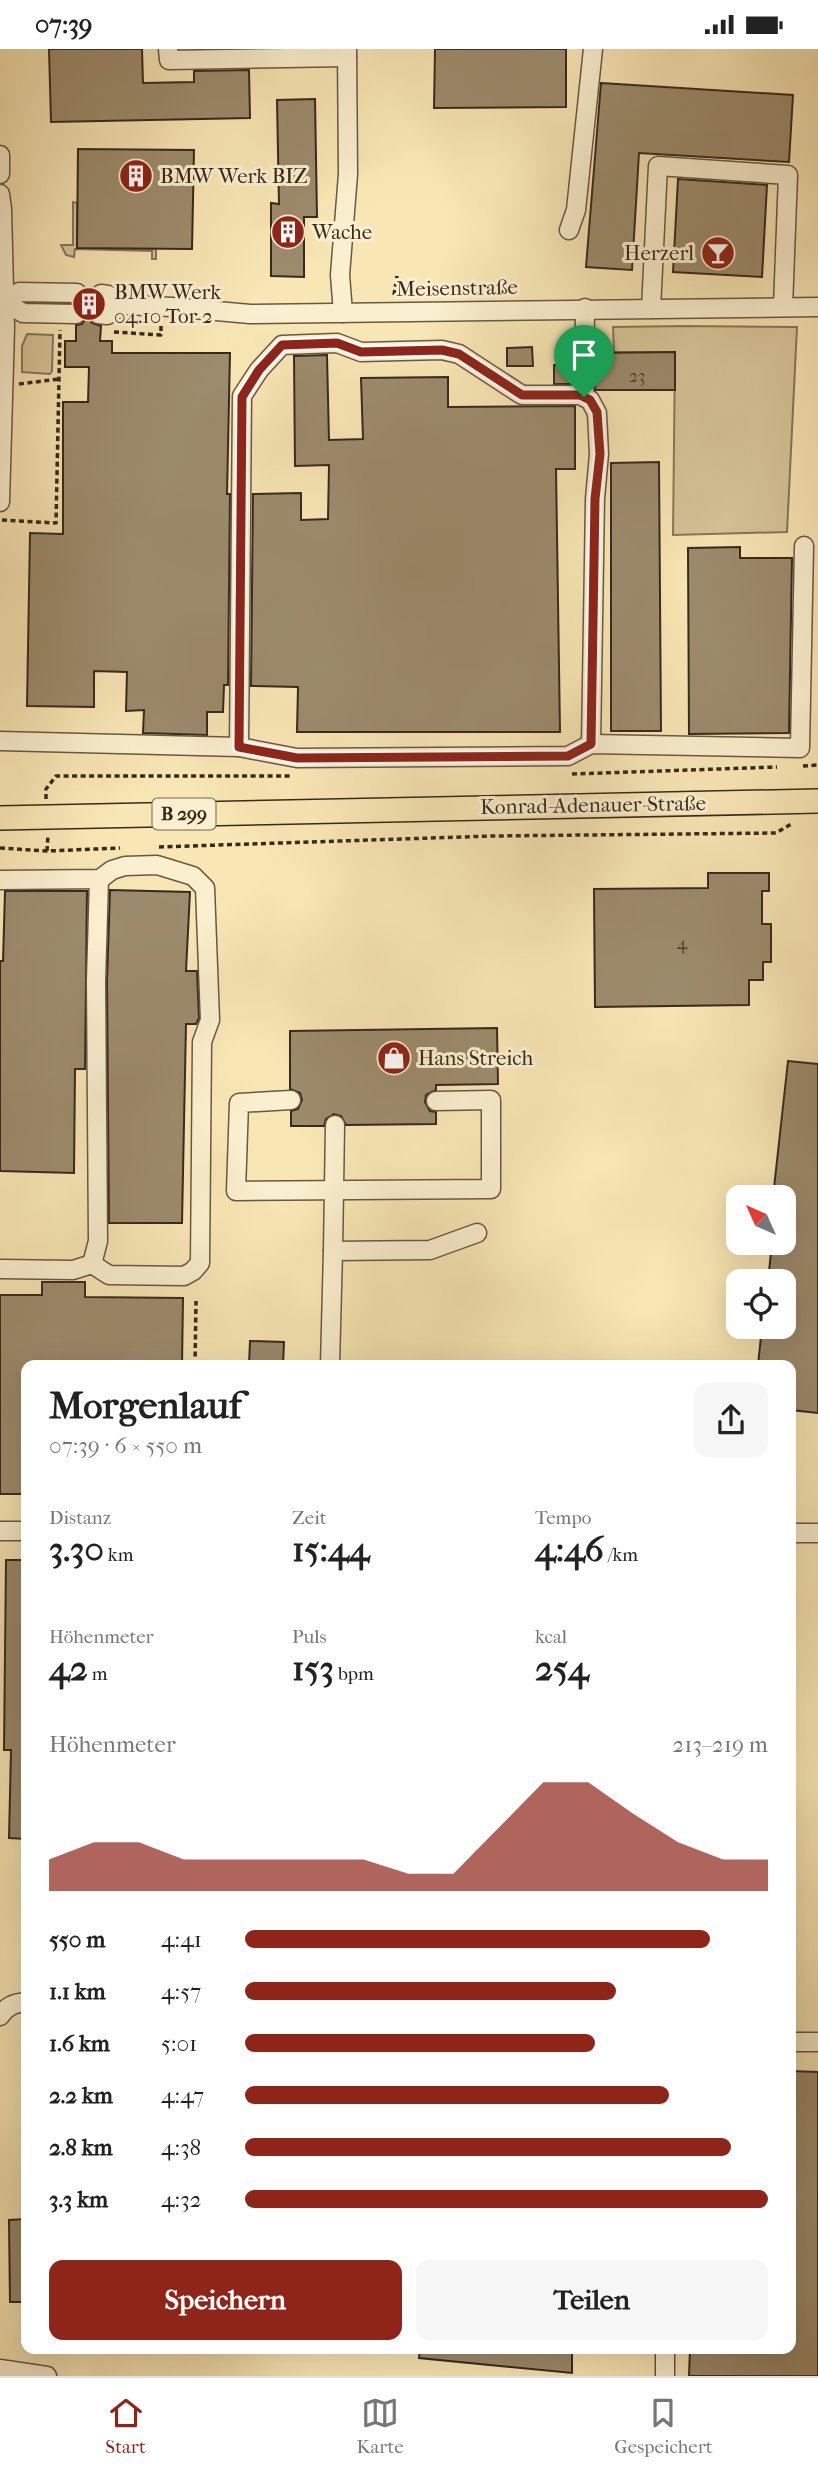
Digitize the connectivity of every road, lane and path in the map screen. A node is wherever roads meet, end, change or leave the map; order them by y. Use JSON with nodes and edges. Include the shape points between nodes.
{"nodes":[{"id":1,"x":168,"y":49,"type":"edge"},
{"id":2,"x":593,"y":49,"type":"edge"},
{"id":3,"x":347,"y":53,"type":"edge"},
{"id":4,"x":0,"y":155,"type":"edge"},
{"id":5,"x":0,"y":174,"type":"edge"},
{"id":6,"x":0,"y":194,"type":"edge"},
{"id":7,"x":569,"y":230,"type":"dead end"},
{"id":8,"x":76,"y":293,"type":"dead end"},
{"id":9,"x":101,"y":294,"type":"dead end"},
{"id":10,"x":5,"y":302,"type":"junction"},
{"id":11,"x":123,"y":305,"type":"junction"},
{"id":12,"x":783,"y":307,"type":"junction"},
{"id":13,"x":818,"y":307,"type":"edge"},
{"id":14,"x":585,"y":309,"type":"junction"},
{"id":15,"x":651,"y":309,"type":"junction"},
{"id":16,"x":343,"y":313,"type":"junction"},
{"id":17,"x":76,"y":314,"type":"dead end"},
{"id":18,"x":99,"y":314,"type":"dead end"},
{"id":19,"x":60,"y":330,"type":"dead end"},
{"id":20,"x":59,"y":379,"type":"junction"},
{"id":21,"x":4,"y":385,"type":"junction"},
{"id":22,"x":584,"y":397,"type":"junction"},
{"id":23,"x":0,"y":480,"type":"edge"},
{"id":24,"x":0,"y":502,"type":"edge"},
{"id":25,"x":0,"y":520,"type":"edge"},
{"id":26,"x":804,"y":546,"type":"dead end"},
{"id":27,"x":0,"y":741,"type":"edge"},
{"id":28,"x":591,"y":744,"type":"junction"},
{"id":29,"x":239,"y":747,"type":"junction"},
{"id":30,"x":818,"y":801,"type":"edge"},
{"id":31,"x":0,"y":818,"type":"edge"},
{"id":32,"x":797,"y":820,"type":"dead end"},
{"id":33,"x":49,"y":834,"type":"dead end"},
{"id":34,"x":151,"y":847,"type":"dead end"},
{"id":35,"x":0,"y":848,"type":"edge"},
{"id":36,"x":125,"y":848,"type":"dead end"},
{"id":37,"x":47,"y":851,"type":"junction"},
{"id":38,"x":99,"y":879,"type":"junction"},
{"id":39,"x":0,"y":880,"type":"edge"},
{"id":40,"x":290,"y":1101,"type":"dead end"},
{"id":41,"x":436,"y":1101,"type":"dead end"},
{"id":42,"x":335,"y":1125,"type":"dead end"},
{"id":43,"x":333,"y":1190,"type":"junction"},
{"id":44,"x":477,"y":1233,"type":"dead end"},
{"id":45,"x":333,"y":1251,"type":"junction"},
{"id":46,"x":92,"y":1264,"type":"junction"},
{"id":47,"x":0,"y":1269,"type":"edge"},
{"id":48,"x":196,"y":1301,"type":"dead end"},
{"id":49,"x":195,"y":1360,"type":"edge"},
{"id":50,"x":330,"y":1360,"type":"edge"},
{"id":51,"x":0,"y":1531,"type":"edge"},
{"id":52,"x":21,"y":1531,"type":"edge"},
{"id":53,"x":796,"y":1533,"type":"edge"},
{"id":54,"x":818,"y":1533,"type":"edge"},
{"id":55,"x":21,"y":2002,"type":"edge"},
{"id":56,"x":2,"y":2007,"type":"edge"},
{"id":57,"x":796,"y":2042,"type":"edge"},
{"id":58,"x":818,"y":2042,"type":"edge"},
{"id":59,"x":665,"y":2354,"type":"edge"},
{"id":60,"x":0,"y":2369,"type":"edge"},
{"id":61,"x":47,"y":2376,"type":"edge"},
{"id":62,"x":665,"y":2376,"type":"edge"}],
"edges":[{"from":1,"to":3,"type":"street","via":[[169,60]]},
{"from":2,"to":7,"type":"street","via":[[576,209]]},
{"from":3,"to":16,"type":"street"},
{"from":4,"to":5,"type":"street"},
{"from":6,"to":10,"type":"street"},
{"from":8,"to":10,"type":"street","via":[[19,292]]},
{"from":9,"to":11,"type":"street","name":"Meisenstraße"},
{"from":10,"to":17,"type":"street","via":[[23,313]]},
{"from":10,"to":21,"type":"street"},
{"from":11,"to":16,"type":"street","name":"Meisenstraße","via":[[250,314]]},
{"from":11,"to":18,"type":"street","via":[[107,315]]},
{"from":12,"to":13,"type":"street","name":"Meisenstraße"},
{"from":12,"to":15,"type":"street","name":"Meisenstraße"},
{"from":12,"to":15,"type":"street","via":[[788,175],[658,166]]},
{"from":14,"to":15,"type":"street","name":"Meisenstraße"},
{"from":14,"to":16,"type":"street","name":"Meisenstraße"},
{"from":14,"to":22,"type":"street"},
{"from":19,"to":20,"type":"path"},
{"from":20,"to":21,"type":"path"},
{"from":20,"to":25,"type":"path","via":[[56,523]]},
{"from":21,"to":23,"type":"street"},
{"from":22,"to":28,"type":"street","via":[[597,412],[600,454],[595,499]]},
{"from":22,"to":29,"type":"street","via":[[522,395],[459,354],[442,350],[361,352],[337,343],[282,345],[242,397]]},
{"from":23,"to":24,"type":"street"},
{"from":26,"to":28,"type":"street","via":[[800,748]]},
{"from":27,"to":29,"type":"street"},
{"from":28,"to":29,"type":"street","via":[[568,756],[297,758]]},
{"from":30,"to":31,"type":"main road","name":"Konrad-Adenauer-Straße","number":"B 299"},
{"from":32,"to":34,"type":"path","via":[[776,833]]},
{"from":33,"to":37,"type":"path"},
{"from":35,"to":37,"type":"path"},
{"from":36,"to":37,"type":"path"},
{"from":38,"to":39,"type":"street"},
{"from":38,"to":46,"type":"street","via":[[98,1241]]},
{"from":38,"to":46,"type":"street","via":[[125,866],[157,865],[193,876],[205,888],[210,1020],[202,1042],[200,1263],[184,1276],[109,1275]]},
{"from":40,"to":43,"type":"street","via":[[239,1103],[236,1191]]},
{"from":41,"to":43,"type":"street","via":[[491,1100],[491,1189]]},
{"from":42,"to":43,"type":"street"},
{"from":43,"to":45,"type":"street"},
{"from":44,"to":45,"type":"street","via":[[430,1250]]},
{"from":45,"to":50,"type":"street"},
{"from":46,"to":47,"type":"street","via":[[73,1270]]},
{"from":48,"to":49,"type":"path"},
{"from":51,"to":52,"type":"street"},
{"from":53,"to":54,"type":"street"},
{"from":55,"to":56,"type":"street"},
{"from":57,"to":58,"type":"street"},
{"from":59,"to":62,"type":"street"},
{"from":60,"to":61,"type":"street"}]}
